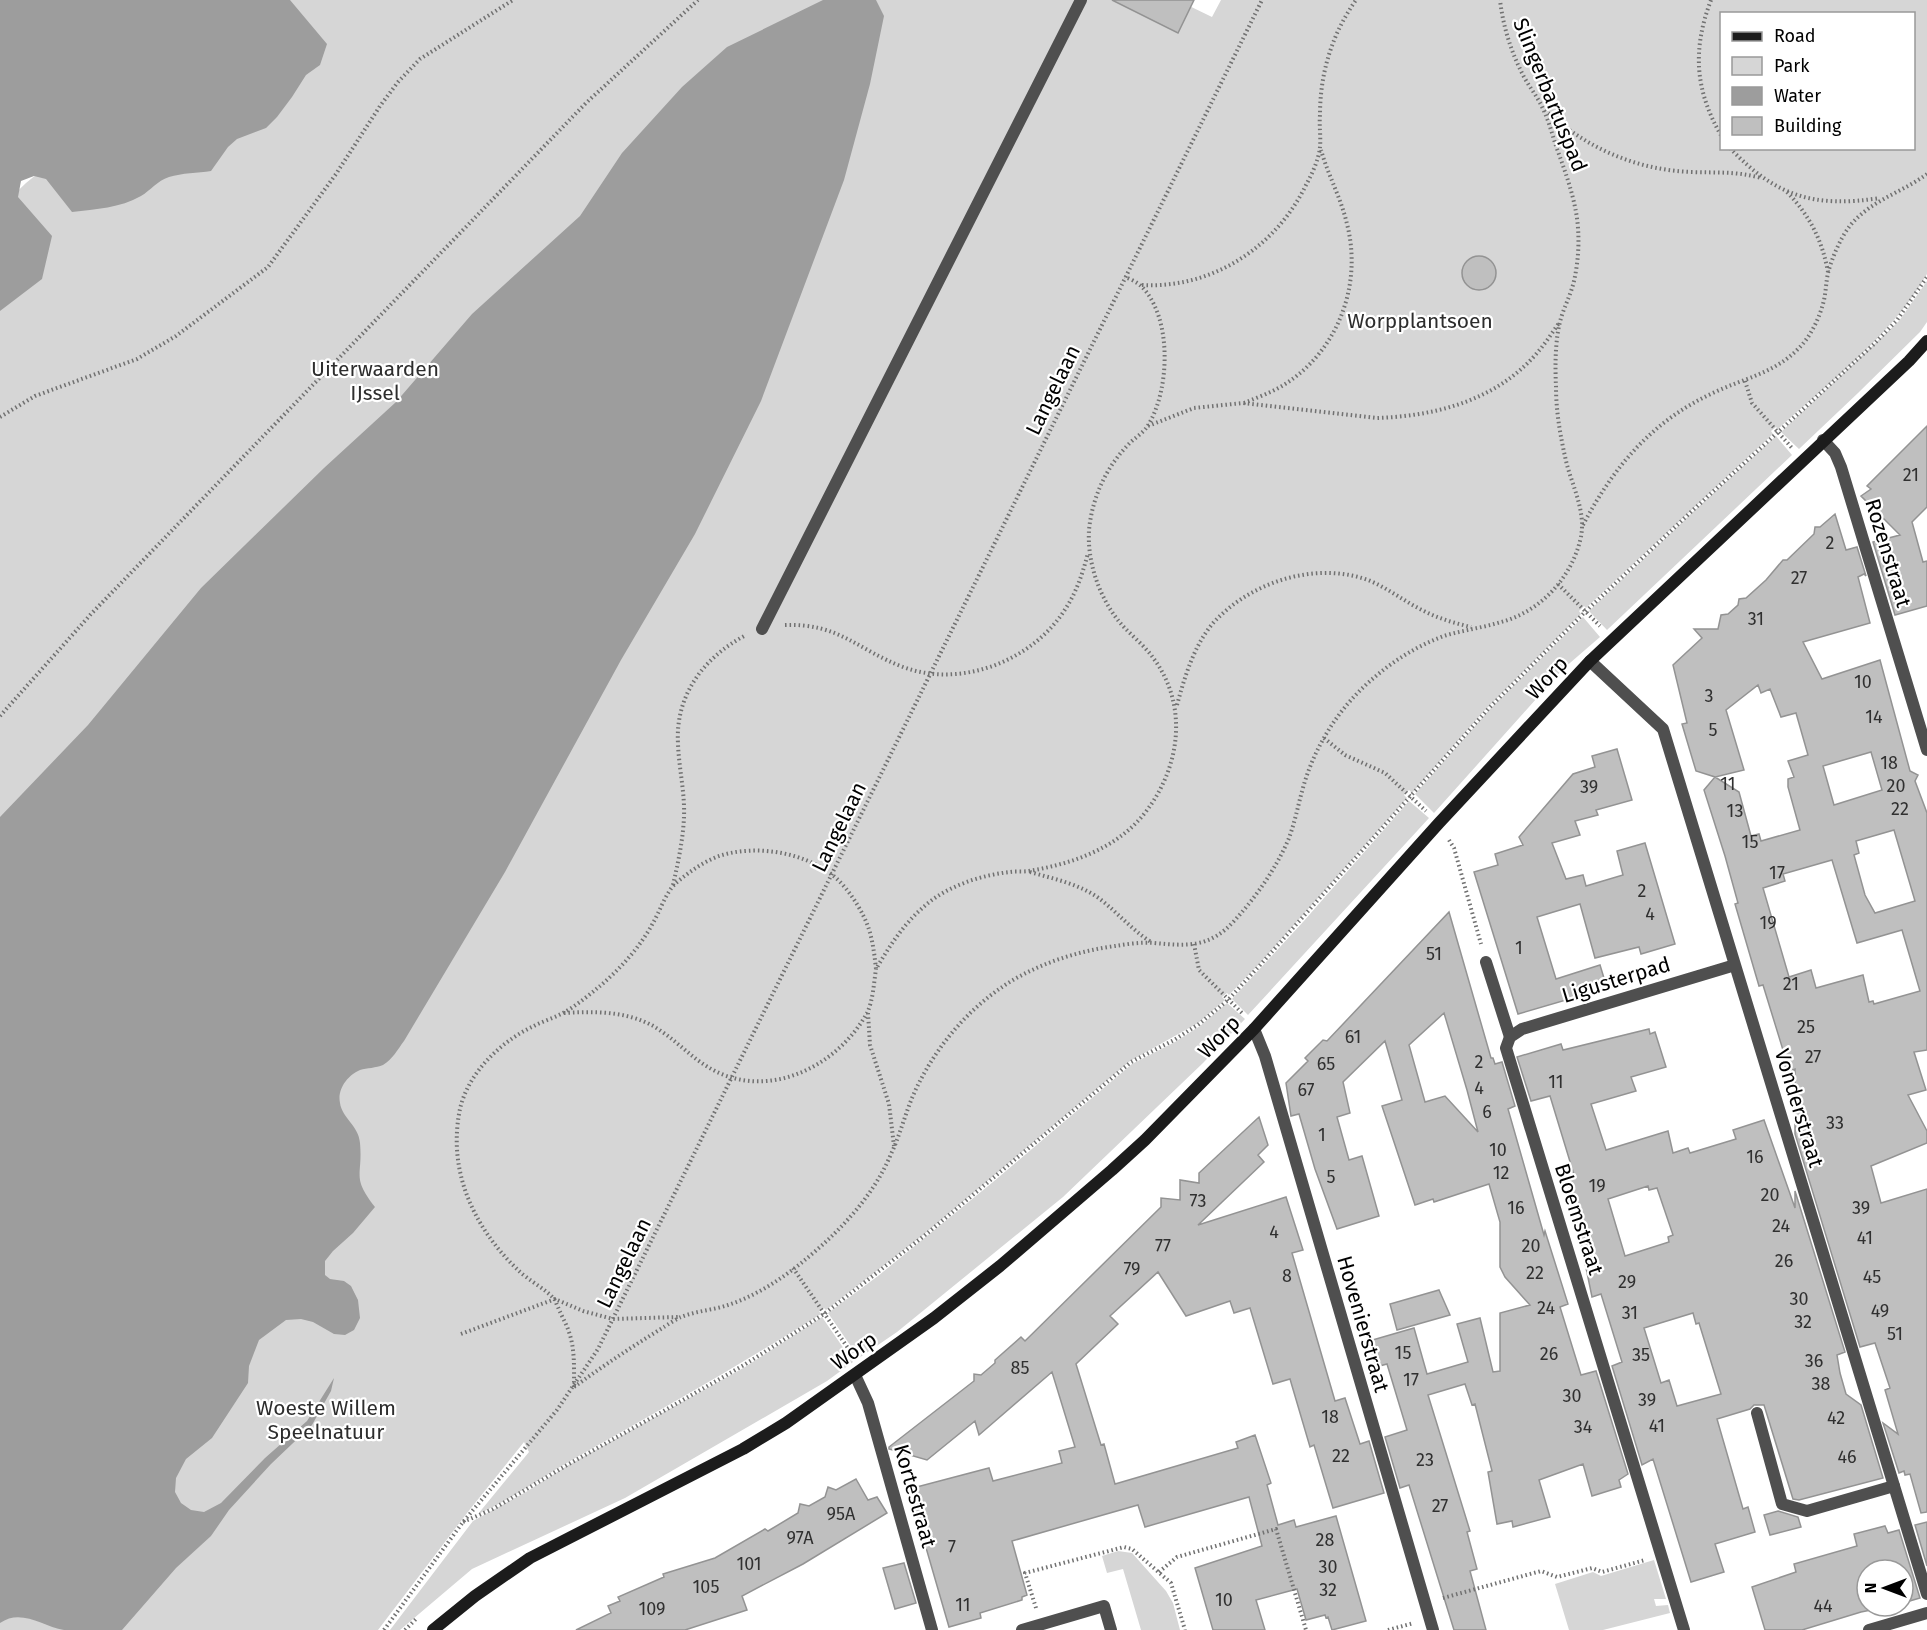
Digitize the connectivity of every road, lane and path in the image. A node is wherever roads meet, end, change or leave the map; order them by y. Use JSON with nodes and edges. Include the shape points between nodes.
{"nodes":[{"id":1,"x":513,"y":0,"type":"edge"},
{"id":2,"x":698,"y":0,"type":"edge"},
{"id":3,"x":1081,"y":0,"type":"edge"},
{"id":4,"x":1262,"y":0,"type":"edge"},
{"id":5,"x":1356,"y":0,"type":"edge"},
{"id":6,"x":1500,"y":0,"type":"edge"},
{"id":7,"x":1711,"y":0,"type":"edge"},
{"id":8,"x":1543,"y":107,"type":"junction"},
{"id":9,"x":1720,"y":134,"type":"edge"},
{"id":10,"x":1320,"y":148,"type":"junction"},
{"id":11,"x":1732,"y":150,"type":"edge"},
{"id":12,"x":1926,"y":176,"type":"edge"},
{"id":13,"x":1761,"y":178,"type":"junction"},
{"id":14,"x":1787,"y":192,"type":"junction"},
{"id":15,"x":1882,"y":198,"type":"junction"},
{"id":16,"x":1828,"y":273,"type":"junction"},
{"id":17,"x":1125,"y":277,"type":"junction"},
{"id":18,"x":1927,"y":278,"type":"edge"},
{"id":19,"x":1141,"y":285,"type":"junction"},
{"id":20,"x":1560,"y":322,"type":"junction"},
{"id":21,"x":1927,"y":341,"type":"edge"},
{"id":22,"x":1745,"y":381,"type":"junction"},
{"id":23,"x":1243,"y":404,"type":"junction"},
{"id":24,"x":0,"y":417,"type":"edge"},
{"id":25,"x":1147,"y":427,"type":"junction"},
{"id":26,"x":1777,"y":432,"type":"junction"},
{"id":27,"x":1823,"y":440,"type":"junction"},
{"id":28,"x":1583,"y":526,"type":"junction"},
{"id":29,"x":1089,"y":553,"type":"junction"},
{"id":30,"x":1558,"y":584,"type":"junction"},
{"id":31,"x":1585,"y":612,"type":"junction"},
{"id":32,"x":1472,"y":627,"type":"junction"},
{"id":33,"x":762,"y":629,"type":"junction"},
{"id":34,"x":1590,"y":661,"type":"junction"},
{"id":35,"x":932,"y":674,"type":"junction"},
{"id":36,"x":1176,"y":707,"type":"junction"},
{"id":37,"x":0,"y":716,"type":"edge"},
{"id":38,"x":1324,"y":738,"type":"junction"},
{"id":39,"x":1927,"y":750,"type":"edge"},
{"id":40,"x":1411,"y":796,"type":"junction"},
{"id":41,"x":1439,"y":823,"type":"junction"},
{"id":42,"x":1027,"y":872,"type":"junction"},
{"id":43,"x":832,"y":875,"type":"junction"},
{"id":44,"x":673,"y":885,"type":"junction"},
{"id":45,"x":1151,"y":942,"type":"junction"},
{"id":46,"x":1194,"y":944,"type":"junction"},
{"id":47,"x":1486,"y":962,"type":"joint"},
{"id":48,"x":1735,"y":965,"type":"junction"},
{"id":49,"x":876,"y":969,"type":"junction"},
{"id":50,"x":1228,"y":1000,"type":"junction"},
{"id":51,"x":867,"y":1012,"type":"junction"},
{"id":52,"x":563,"y":1013,"type":"junction"},
{"id":53,"x":1245,"y":1015,"type":"dead end"},
{"id":54,"x":1254,"y":1029,"type":"junction"},
{"id":55,"x":1510,"y":1037,"type":"junction"},
{"id":56,"x":733,"y":1077,"type":"junction"},
{"id":57,"x":894,"y":1148,"type":"junction"},
{"id":58,"x":793,"y":1268,"type":"junction"},
{"id":59,"x":555,"y":1299,"type":"junction"},
{"id":60,"x":824,"y":1314,"type":"junction"},
{"id":61,"x":678,"y":1317,"type":"junction"},
{"id":62,"x":614,"y":1319,"type":"junction"},
{"id":63,"x":462,"y":1334,"type":"dead end"},
{"id":64,"x":859,"y":1372,"type":"junction"},
{"id":65,"x":574,"y":1387,"type":"junction"},
{"id":66,"x":1757,"y":1413,"type":"dead end"},
{"id":67,"x":1894,"y":1486,"type":"junction"},
{"id":68,"x":463,"y":1522,"type":"junction"},
{"id":69,"x":1661,"y":1555,"type":"junction"},
{"id":70,"x":1159,"y":1572,"type":"junction"},
{"id":71,"x":1927,"y":1594,"type":"edge"},
{"id":72,"x":1425,"y":1603,"type":"junction"},
{"id":73,"x":1927,"y":1613,"type":"edge"},
{"id":74,"x":1041,"y":1624,"type":"junction"},
{"id":75,"x":1431,"y":1625,"type":"edge"},
{"id":76,"x":384,"y":1630,"type":"edge"},
{"id":77,"x":433,"y":1630,"type":"edge"},
{"id":78,"x":932,"y":1630,"type":"edge"},
{"id":79,"x":1022,"y":1630,"type":"edge"},
{"id":80,"x":1111,"y":1630,"type":"edge"},
{"id":81,"x":1185,"y":1630,"type":"edge"},
{"id":82,"x":1306,"y":1630,"type":"edge"},
{"id":83,"x":1388,"y":1630,"type":"edge"},
{"id":84,"x":1684,"y":1630,"type":"edge"},
{"id":85,"x":1869,"y":1630,"type":"edge"}],
"edges":[{"from":1,"to":24,"type":"path","via":[[420,59],[398,82],[268,267],[219,306],[137,359],[34,396]]},
{"from":2,"to":37,"type":"path","via":[[578,111],[91,614]]},
{"from":3,"to":33,"type":"street"},
{"from":4,"to":17,"type":"path","name":"Langelaan"},
{"from":5,"to":10,"type":"path","via":[[1336,34],[1326,63]]},
{"from":6,"to":8,"type":"path","name":"Slingerbartuspad","via":[[1511,48]]},
{"from":7,"to":9,"type":"path","via":[[1700,36],[1698,66],[1702,95]]},
{"from":8,"to":13,"type":"path","via":[[1581,138],[1633,163],[1656,169],[1733,172]]},
{"from":8,"to":20,"type":"path","name":"Slingerbartuspad","via":[[1577,215],[1579,246],[1574,281]]},
{"from":10,"to":19,"type":"path","via":[[1297,205],[1257,248],[1237,262],[1197,279]]},
{"from":10,"to":23,"type":"path","via":[[1347,222],[1352,270],[1349,294],[1340,321],[1314,359],[1281,387]]},
{"from":11,"to":13,"type":"path"},
{"from":12,"to":15,"type":"path"},
{"from":13,"to":14,"type":"path"},
{"from":14,"to":15,"type":"path","via":[[1834,202]]},
{"from":14,"to":16,"type":"path","via":[[1815,229]]},
{"from":15,"to":16,"type":"path","via":[[1849,227]]},
{"from":16,"to":22,"type":"path","via":[[1818,319],[1800,347],[1779,365]]},
{"from":17,"to":19,"type":"path"},
{"from":17,"to":35,"type":"path","name":"Langelaan"},
{"from":18,"to":26,"type":"path","via":[[1873,345]]},
{"from":19,"to":25,"type":"path","via":[[1156,311],[1166,363],[1159,399]]},
{"from":20,"to":23,"type":"path","via":[[1536,354],[1502,383],[1441,411],[1377,418]]},
{"from":20,"to":28,"type":"path","name":"Slingerbartuspad","via":[[1556,387],[1559,417]]},
{"from":21,"to":27,"type":"street","name":"Worp"},
{"from":22,"to":26,"type":"path","via":[[1752,403]]},
{"from":22,"to":28,"type":"path","via":[[1685,407],[1643,440],[1610,479]]},
{"from":23,"to":25,"type":"path","via":[[1194,408]]},
{"from":25,"to":29,"type":"path","via":[[1112,463],[1101,485],[1093,507]]},
{"from":26,"to":31,"type":"path"},
{"from":27,"to":34,"type":"street","name":"Worp"},
{"from":27,"to":39,"type":"street","name":"Rozenstraat","via":[[1841,467]]},
{"from":28,"to":30,"type":"path","name":"Slingerbartuspad","via":[[1571,566]]},
{"from":29,"to":35,"type":"path","via":[[1066,609],[1036,642],[978,671]]},
{"from":29,"to":36,"type":"path","via":[[1108,605],[1154,658]]},
{"from":30,"to":31,"type":"path"},
{"from":30,"to":32,"type":"path","name":"Slingerbartuspad","via":[[1526,613],[1500,623]]},
{"from":31,"to":40,"type":"path","via":[[1489,708]]},
{"from":32,"to":36,"type":"path","via":[[1437,618],[1367,580],[1324,573],[1286,578],[1236,603],[1214,622],[1189,666]]},
{"from":32,"to":38,"type":"path","via":[[1396,659],[1357,693]]},
{"from":33,"to":35,"type":"path","via":[[802,625],[828,630],[903,667]]},
{"from":33,"to":44,"type":"path","via":[[718,652],[689,689],[678,722],[684,818]]},
{"from":34,"to":41,"type":"street","name":"Worp"},
{"from":34,"to":48,"type":"street","name":"Vonderstraat","via":[[1663,729]]},
{"from":35,"to":43,"type":"path","name":"Langelaan"},
{"from":36,"to":42,"type":"path","via":[[1176,742],[1169,770],[1143,815],[1103,847],[1064,863]]},
{"from":38,"to":40,"type":"path","via":[[1345,754],[1384,773]]},
{"from":38,"to":46,"type":"path","via":[[1282,854],[1235,920],[1209,940]]},
{"from":40,"to":50,"type":"path"},
{"from":41,"to":47,"type":"path","via":[[1454,848]]},
{"from":41,"to":54,"type":"street","name":"Worp"},
{"from":42,"to":45,"type":"path","via":[[1083,889]]},
{"from":42,"to":49,"type":"path","via":[[982,878],[933,899],[910,918]]},
{"from":43,"to":44,"type":"path","via":[[788,854],[754,851],[719,856]]},
{"from":43,"to":49,"type":"path","via":[[864,917]]},
{"from":43,"to":56,"type":"path","name":"Langelaan"},
{"from":44,"to":52,"type":"path","via":[[653,924],[629,958],[599,987]]},
{"from":45,"to":46,"type":"path"},
{"from":45,"to":57,"type":"path","via":[[1072,954],[1031,970],[985,999],[953,1031],[923,1074]]},
{"from":46,"to":50,"type":"path","via":[[1199,970]]},
{"from":47,"to":55,"type":"street","name":"Bloemstraat"},
{"from":48,"to":55,"type":"street","name":"Ligusterpad","via":[[1522,1029]]},
{"from":48,"to":67,"type":"street","name":"Vonderstraat"},
{"from":49,"to":51,"type":"path"},
{"from":50,"to":53,"type":"path"},
{"from":50,"to":60,"type":"path","via":[[1174,1040],[1131,1062],[924,1236]]},
{"from":51,"to":56,"type":"path","via":[[838,1050],[813,1067],[768,1080]]},
{"from":51,"to":57,"type":"path","via":[[870,1045],[889,1104]]},
{"from":52,"to":56,"type":"path","via":[[614,1013],[645,1022],[692,1058]]},
{"from":52,"to":59,"type":"path","via":[[514,1036],[485,1063],[460,1107],[456,1131],[460,1175],[476,1217],[508,1261]]},
{"from":54,"to":64,"type":"street","name":"Worp","via":[[1112,1170],[1000,1266]]},
{"from":54,"to":72,"type":"street","name":"Hovenierstraat"},
{"from":55,"to":69,"type":"street","name":"Bloemstraat","via":[[1506,1054]]},
{"from":56,"to":62,"type":"path","name":"Langelaan"},
{"from":57,"to":58,"type":"path","via":[[859,1207],[817,1250]]},
{"from":58,"to":60,"type":"path"},
{"from":58,"to":61,"type":"path","via":[[745,1299]]},
{"from":59,"to":62,"type":"path"},
{"from":59,"to":63,"type":"path"},
{"from":59,"to":65,"type":"path","via":[[570,1334]]},
{"from":60,"to":64,"type":"path"},
{"from":60,"to":68,"type":"path","via":[[725,1376],[493,1509]]},
{"from":61,"to":62,"type":"path"},
{"from":61,"to":65,"type":"path"},
{"from":62,"to":65,"type":"path","name":"Langelaan"},
{"from":64,"to":77,"type":"street","name":"Worp","via":[[743,1449],[530,1558]]},
{"from":64,"to":78,"type":"street","name":"Kortestraat"},
{"from":65,"to":68,"type":"path","name":"Langelaan"},
{"from":66,"to":67,"type":"street","via":[[1782,1504],[1807,1511]]},
{"from":67,"to":71,"type":"street","name":"Vonderstraat"},
{"from":68,"to":76,"type":"path","name":"Langelaan"},
{"from":69,"to":72,"type":"path","via":[[1602,1572],[1592,1568],[1557,1577],[1541,1571]]},
{"from":69,"to":84,"type":"street","name":"Bloemstraat"},
{"from":70,"to":74,"type":"path","via":[[1132,1549],[1124,1547],[1025,1573]]},
{"from":70,"to":81,"type":"path","via":[[1172,1583]]},
{"from":70,"to":82,"type":"path","via":[[1177,1557],[1276,1529]]},
{"from":72,"to":75,"type":"street","name":"Hovenierstraat"},
{"from":73,"to":85,"type":"street"},
{"from":74,"to":79,"type":"street"},
{"from":74,"to":80,"type":"street","via":[[1104,1606]]},
{"from":75,"to":83,"type":"path"}]}
